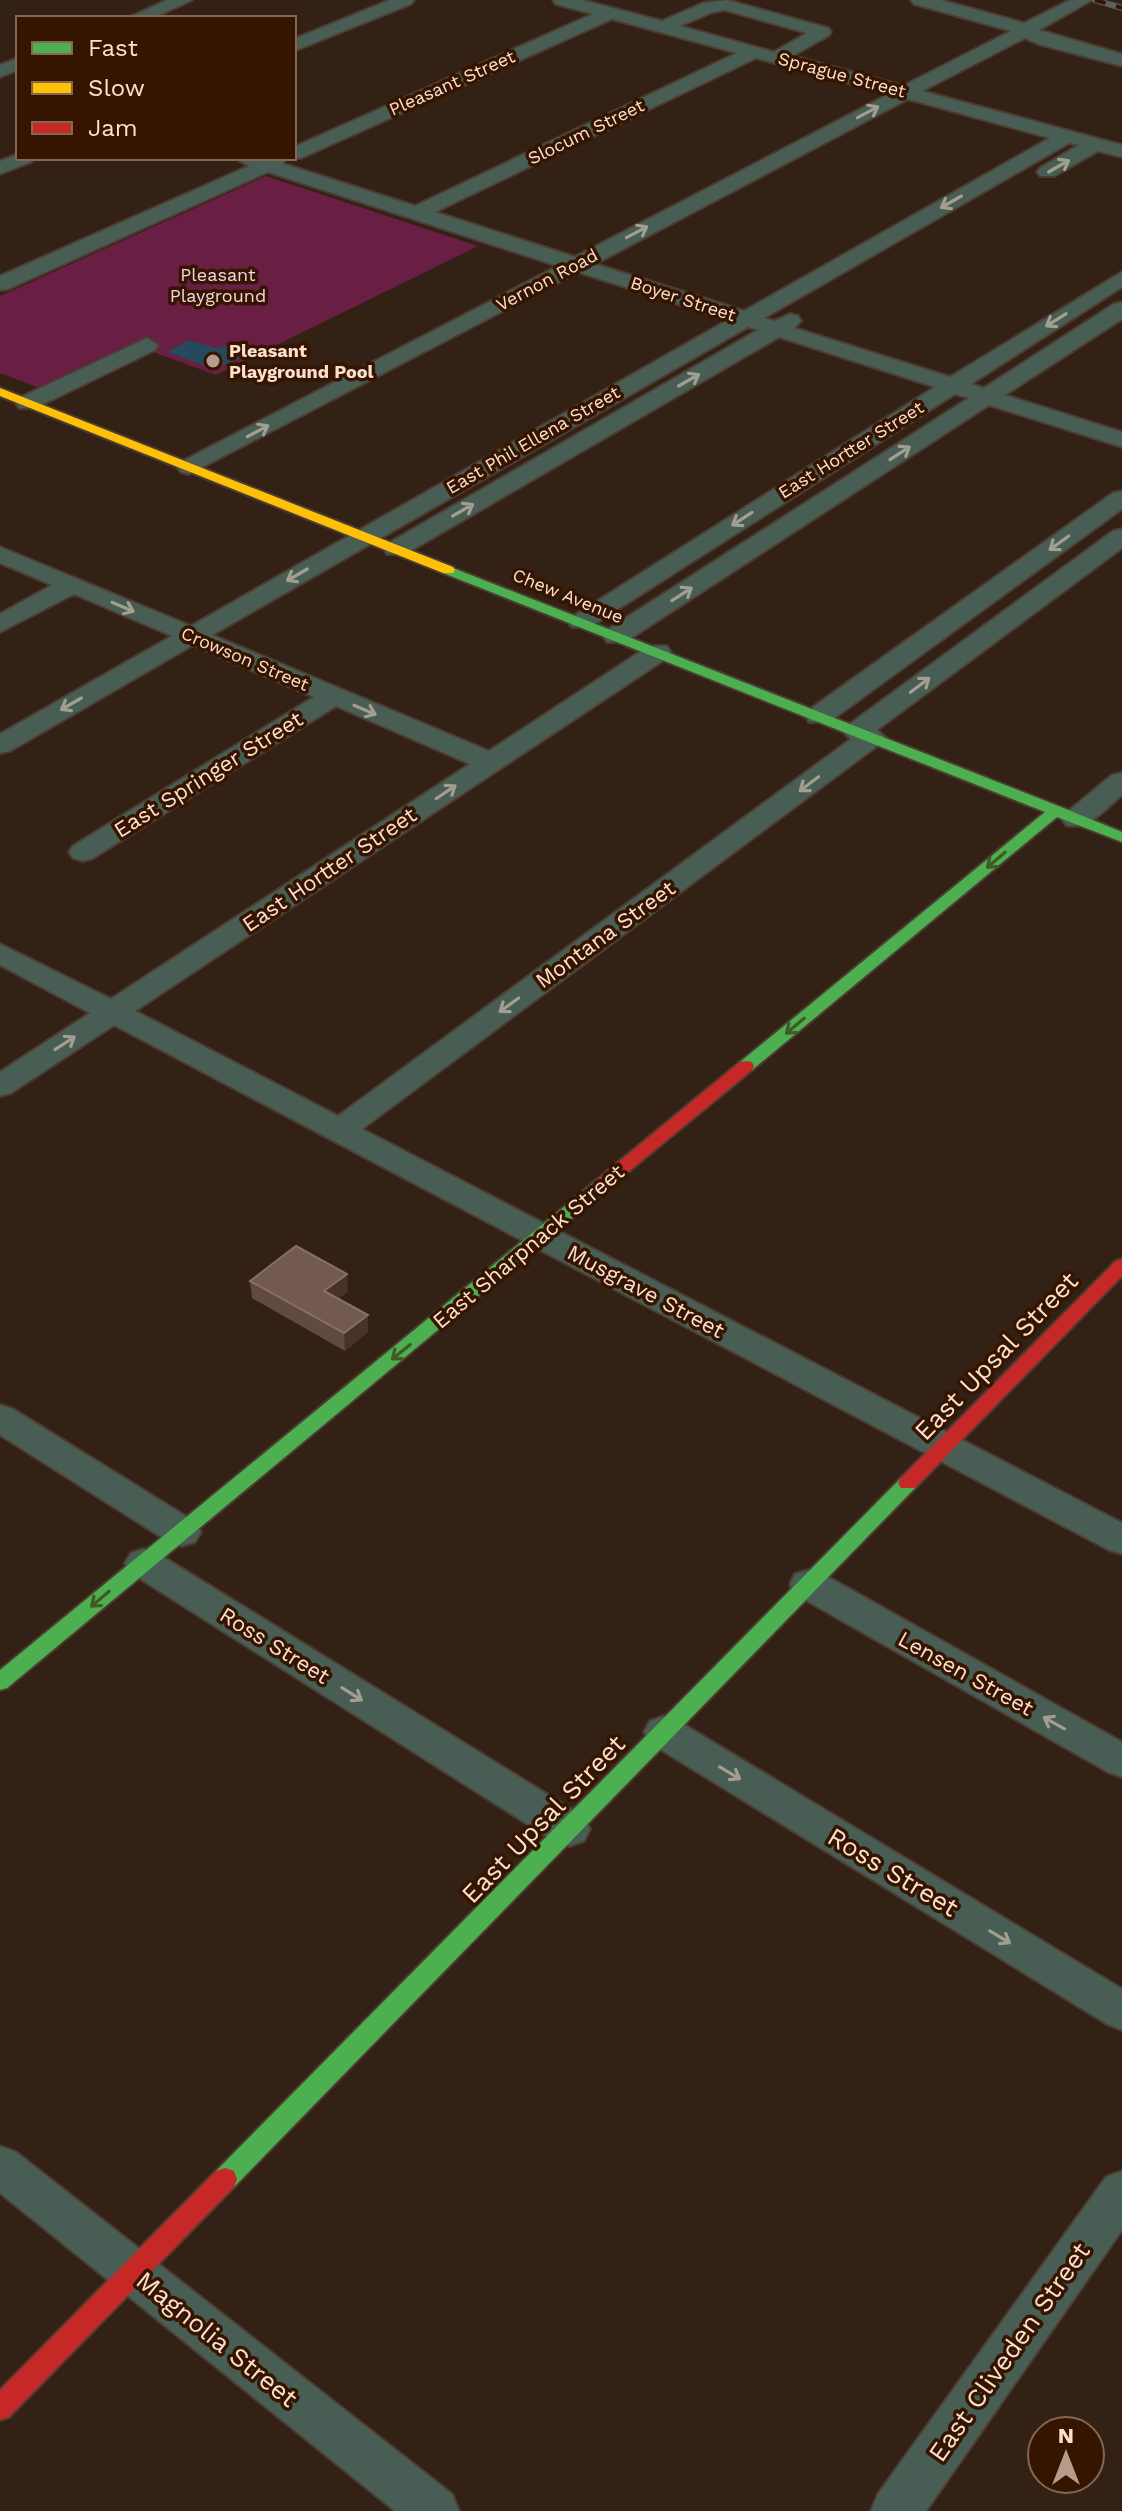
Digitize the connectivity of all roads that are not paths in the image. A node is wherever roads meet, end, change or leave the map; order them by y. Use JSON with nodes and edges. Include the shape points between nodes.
{"nodes":[{"id":1,"x":183,"y":0,"type":"edge"},
{"id":2,"x":405,"y":0,"type":"edge"},
{"id":3,"x":562,"y":0,"type":"edge"},
{"id":4,"x":920,"y":0,"type":"edge"},
{"id":5,"x":1083,"y":0,"type":"edge"},
{"id":6,"x":610,"y":13,"type":"junction"},
{"id":7,"x":142,"y":16,"type":"edge"},
{"id":8,"x":664,"y":27,"type":"junction"},
{"id":9,"x":1025,"y":31,"type":"junction"},
{"id":10,"x":296,"y":45,"type":"edge"},
{"id":11,"x":988,"y":50,"type":"junction"},
{"id":12,"x":754,"y":52,"type":"junction"},
{"id":13,"x":776,"y":58,"type":"junction"},
{"id":14,"x":1122,"y":60,"type":"edge"},
{"id":15,"x":905,"y":92,"type":"junction"},
{"id":16,"x":994,"y":116,"type":"junction"},
{"id":17,"x":1067,"y":136,"type":"junction"},
{"id":18,"x":1096,"y":144,"type":"junction"},
{"id":19,"x":1122,"y":151,"type":"edge"},
{"id":20,"x":296,"y":153,"type":"edge"},
{"id":21,"x":19,"y":160,"type":"edge"},
{"id":22,"x":276,"y":162,"type":"edge"},
{"id":23,"x":0,"y":168,"type":"edge"},
{"id":24,"x":1017,"y":190,"type":"dead end"},
{"id":25,"x":417,"y":213,"type":"junction"},
{"id":26,"x":576,"y":264,"type":"junction"},
{"id":27,"x":0,"y":265,"type":"edge"},
{"id":28,"x":24,"y":273,"type":"junction"},
{"id":29,"x":1122,"y":278,"type":"edge"},
{"id":30,"x":0,"y":284,"type":"edge"},
{"id":31,"x":1122,"y":309,"type":"edge"},
{"id":32,"x":803,"y":314,"type":"dead end"},
{"id":33,"x":746,"y":319,"type":"junction"},
{"id":34,"x":777,"y":329,"type":"junction"},
{"id":35,"x":147,"y":345,"type":"dead end"},
{"id":36,"x":952,"y":386,"type":"junction"},
{"id":37,"x":0,"y":392,"type":"edge"},
{"id":38,"x":986,"y":397,"type":"junction"},
{"id":39,"x":27,"y":403,"type":"junction"},
{"id":40,"x":1122,"y":440,"type":"edge"},
{"id":41,"x":189,"y":467,"type":"junction"},
{"id":42,"x":1122,"y":498,"type":"edge"},
{"id":43,"x":1122,"y":536,"type":"edge"},
{"id":44,"x":365,"y":537,"type":"junction"},
{"id":45,"x":396,"y":549,"type":"junction"},
{"id":46,"x":0,"y":554,"type":"edge"},
{"id":47,"x":72,"y":585,"type":"junction"},
{"id":48,"x":581,"y":622,"type":"junction"},
{"id":49,"x":0,"y":624,"type":"edge"},
{"id":50,"x":190,"y":636,"type":"junction"},
{"id":51,"x":616,"y":636,"type":"junction"},
{"id":52,"x":658,"y":652,"type":"junction"},
{"id":53,"x":333,"y":697,"type":"junction"},
{"id":54,"x":819,"y":716,"type":"junction"},
{"id":55,"x":864,"y":734,"type":"junction"},
{"id":56,"x":0,"y":745,"type":"edge"},
{"id":57,"x":490,"y":762,"type":"junction"},
{"id":58,"x":1122,"y":781,"type":"edge"},
{"id":59,"x":1066,"y":814,"type":"junction"},
{"id":60,"x":1118,"y":830,"type":"edge"},
{"id":61,"x":83,"y":852,"type":"dead end"},
{"id":62,"x":0,"y":953,"type":"edge"},
{"id":63,"x":112,"y":1012,"type":"junction"},
{"id":64,"x":0,"y":1086,"type":"edge"},
{"id":65,"x":339,"y":1131,"type":"junction"},
{"id":66,"x":540,"y":1236,"type":"junction"},
{"id":67,"x":1122,"y":1265,"type":"edge"},
{"id":68,"x":0,"y":1418,"type":"edge"},
{"id":69,"x":944,"y":1447,"type":"junction"},
{"id":70,"x":182,"y":1532,"type":"junction"},
{"id":71,"x":1122,"y":1540,"type":"edge"},
{"id":72,"x":144,"y":1563,"type":"junction"},
{"id":73,"x":809,"y":1584,"type":"junction"},
{"id":74,"x":0,"y":1682,"type":"edge"},
{"id":75,"x":664,"y":1732,"type":"junction"},
{"id":76,"x":1122,"y":1761,"type":"edge"},
{"id":77,"x":569,"y":1829,"type":"junction"},
{"id":78,"x":1122,"y":2011,"type":"edge"},
{"id":79,"x":0,"y":2166,"type":"edge"},
{"id":80,"x":1122,"y":2192,"type":"edge"},
{"id":81,"x":134,"y":2272,"type":"junction"},
{"id":82,"x":0,"y":2408,"type":"edge"},
{"id":83,"x":434,"y":2511,"type":"edge"},
{"id":84,"x":896,"y":2511,"type":"edge"}],
"edges":[{"from":1,"to":7,"type":"street"},
{"from":2,"to":10,"type":"street"},
{"from":3,"to":6,"type":"street","name":"Sprague Street"},
{"from":4,"to":9,"type":"street"},
{"from":5,"to":9,"type":"street","name":"Vernon Road"},
{"from":6,"to":8,"type":"street","name":"Sprague Street"},
{"from":6,"to":20,"type":"street","name":"Pleasant Street"},
{"from":8,"to":12,"type":"street","name":"Sprague Street"},
{"from":8,"to":13,"type":"street","via":[[719,5],[822,32]]},
{"from":9,"to":11,"type":"street","name":"Vernon Road"},
{"from":9,"to":14,"type":"street"},
{"from":11,"to":15,"type":"street","name":"Vernon Road"},
{"from":11,"to":16,"type":"street","via":[[974,87]]},
{"from":12,"to":13,"type":"street","name":"Sprague Street"},
{"from":12,"to":25,"type":"street","name":"Slocum Street"},
{"from":13,"to":15,"type":"street","name":"Sprague Street"},
{"from":15,"to":16,"type":"street","name":"Sprague Street"},
{"from":26,"to":15,"type":"street","name":"Vernon Road","one_way":true},
{"from":16,"to":17,"type":"street","name":"Sprague Street"},
{"from":17,"to":18,"type":"street","name":"Sprague Street"},
{"from":17,"to":33,"type":"street","name":"East Phil Ellena Street","one_way":true},
{"from":18,"to":19,"type":"street","name":"Sprague Street"},
{"from":24,"to":18,"type":"street","one_way":true},
{"from":21,"to":23,"type":"street"},
{"from":22,"to":25,"type":"street","name":"Boyer Street"},
{"from":22,"to":28,"type":"street"},
{"from":25,"to":26,"type":"street","name":"Boyer Street"},
{"from":26,"to":33,"type":"street","name":"Boyer Street"},
{"from":41,"to":26,"type":"street","name":"Vernon Road","one_way":true},
{"from":27,"to":28,"type":"street"},
{"from":28,"to":30,"type":"street"},
{"from":29,"to":36,"type":"street","name":"East Hortter Street","one_way":true},
{"from":31,"to":38,"type":"street","name":"East Hortter Street"},
{"from":32,"to":34,"type":"street","name":"East Phil Ellena Street"},
{"from":33,"to":34,"type":"street","name":"Boyer Street"},
{"from":33,"to":44,"type":"street","name":"East Phil Ellena Street"},
{"from":34,"to":36,"type":"street","name":"Boyer Street"},
{"from":45,"to":34,"type":"street","name":"East Phil Ellena Street","one_way":true},
{"from":35,"to":39,"type":"street"},
{"from":36,"to":38,"type":"street","name":"Boyer Street"},
{"from":36,"to":48,"type":"street","name":"East Hortter Street","one_way":true},
{"from":37,"to":39,"type":"street","name":"Chew Avenue"},
{"from":38,"to":40,"type":"street","name":"Boyer Street"},
{"from":51,"to":38,"type":"street","name":"East Hortter Street","one_way":true},
{"from":39,"to":41,"type":"street","name":"Chew Avenue"},
{"from":41,"to":44,"type":"street","name":"Chew Avenue"},
{"from":42,"to":54,"type":"street","one_way":true},
{"from":55,"to":43,"type":"street","name":"Montana Street","one_way":true},
{"from":44,"to":45,"type":"street","name":"Chew Avenue"},
{"from":44,"to":50,"type":"street","name":"East Phil Ellena Street","one_way":true},
{"from":45,"to":48,"type":"street","name":"Chew Avenue"},
{"from":46,"to":47,"type":"street","name":"Crowson Street"},
{"from":47,"to":49,"type":"street"},
{"from":47,"to":50,"type":"street","name":"Crowson Street","one_way":true},
{"from":48,"to":51,"type":"street","name":"Chew Avenue"},
{"from":50,"to":53,"type":"street","name":"Crowson Street"},
{"from":50,"to":56,"type":"street","name":"East Phil Ellena Street","one_way":true},
{"from":51,"to":52,"type":"street","name":"Chew Avenue"},
{"from":52,"to":54,"type":"street","name":"Chew Avenue"},
{"from":52,"to":57,"type":"street","name":"East Hortter Street"},
{"from":53,"to":57,"type":"street","name":"Crowson Street","one_way":true},
{"from":53,"to":61,"type":"street","name":"East Springer Street"},
{"from":54,"to":55,"type":"street","name":"Chew Avenue"},
{"from":55,"to":59,"type":"street","name":"Chew Avenue"},
{"from":55,"to":65,"type":"street","name":"Montana Street","one_way":true},
{"from":63,"to":57,"type":"street","name":"East Hortter Street","one_way":true},
{"from":58,"to":59,"type":"street","name":"East Sharpnack Street"},
{"from":59,"to":60,"type":"street","name":"Chew Avenue"},
{"from":59,"to":66,"type":"street","name":"East Sharpnack Street","one_way":true},
{"from":62,"to":63,"type":"street","name":"Musgrave Street"},
{"from":64,"to":63,"type":"street","name":"East Hortter Street","one_way":true},
{"from":63,"to":65,"type":"street","name":"Musgrave Street"},
{"from":65,"to":66,"type":"street","name":"Musgrave Street"},
{"from":66,"to":69,"type":"street","name":"Musgrave Street"},
{"from":66,"to":70,"type":"street","name":"East Sharpnack Street","one_way":true},
{"from":67,"to":69,"type":"street","name":"East Upsal Street"},
{"from":68,"to":70,"type":"street"},
{"from":69,"to":71,"type":"street","name":"Musgrave Street"},
{"from":69,"to":73,"type":"street","name":"East Upsal Street"},
{"from":70,"to":72,"type":"street","name":"East Sharpnack Street"},
{"from":72,"to":74,"type":"street","name":"East Sharpnack Street","one_way":true},
{"from":72,"to":77,"type":"street","name":"Ross Street","one_way":true},
{"from":73,"to":75,"type":"street","name":"East Upsal Street"},
{"from":76,"to":73,"type":"street","name":"Lensen Street","one_way":true},
{"from":75,"to":77,"type":"street","name":"East Upsal Street"},
{"from":75,"to":78,"type":"street","name":"Ross Street","one_way":true},
{"from":77,"to":81,"type":"street","name":"East Upsal Street"},
{"from":79,"to":81,"type":"street","name":"Magnolia Street"},
{"from":80,"to":84,"type":"street","name":"East Cliveden Street"},
{"from":81,"to":82,"type":"street","name":"East Upsal Street"},
{"from":81,"to":83,"type":"street","name":"Magnolia Street"}]}
